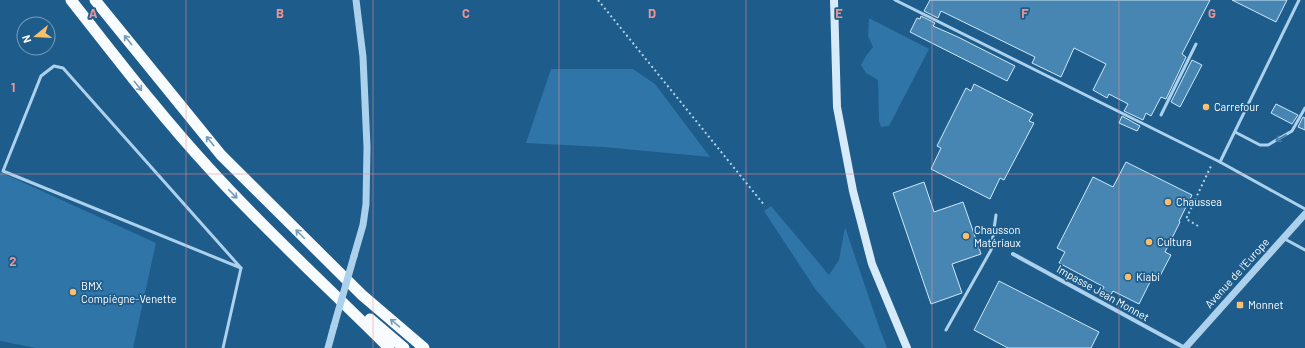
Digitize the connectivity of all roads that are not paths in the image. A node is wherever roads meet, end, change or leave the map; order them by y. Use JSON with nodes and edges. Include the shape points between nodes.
{"nodes":[{"id":1,"x":71,"y":0,"type":"edge"},
{"id":2,"x":95,"y":0,"type":"edge"},
{"id":3,"x":356,"y":0,"type":"edge"},
{"id":4,"x":834,"y":0,"type":"edge"},
{"id":5,"x":895,"y":0,"type":"edge"},
{"id":6,"x":1299,"y":0,"type":"edge"},
{"id":7,"x":1196,"y":44,"type":"dead end"},
{"id":8,"x":1305,"y":108,"type":"edge"},
{"id":9,"x":1161,"y":116,"type":"dead end"},
{"id":10,"x":1235,"y":132,"type":"junction"},
{"id":11,"x":1220,"y":162,"type":"junction"},
{"id":12,"x":1305,"y":209,"type":"edge"},
{"id":13,"x":1305,"y":214,"type":"edge"},
{"id":14,"x":996,"y":215,"type":"dead end"},
{"id":15,"x":273,"y":235,"type":"junction"},
{"id":16,"x":1283,"y":238,"type":"junction"},
{"id":17,"x":1305,"y":250,"type":"edge"},
{"id":18,"x":1013,"y":254,"type":"dead end"},
{"id":19,"x":241,"y":268,"type":"junction"},
{"id":20,"x":946,"y":330,"type":"dead end"},
{"id":21,"x":223,"y":348,"type":"edge"},
{"id":22,"x":328,"y":348,"type":"edge"},
{"id":23,"x":389,"y":348,"type":"edge"},
{"id":24,"x":404,"y":348,"type":"edge"},
{"id":25,"x":424,"y":348,"type":"edge"},
{"id":26,"x":907,"y":348,"type":"edge"},
{"id":27,"x":1185,"y":348,"type":"edge"}],
"edges":[{"from":1,"to":15,"type":"highway","one_way":true,"via":[[158,109],[209,168]]},
{"from":25,"to":2,"type":"highway","one_way":true,"via":[[362,295],[221,155]]},
{"from":3,"to":22,"type":"street","bridge":true,"via":[[363,57],[367,147],[366,204],[363,226]]},
{"from":4,"to":26,"type":"main road","via":[[838,107],[853,191],[872,264]]},
{"from":5,"to":11,"type":"lane"},
{"from":6,"to":10,"type":"lane"},
{"from":7,"to":9,"type":"lane"},
{"from":8,"to":10,"type":"lane","one_way":true,"via":[[1292,131],[1268,145],[1260,145]]},
{"from":10,"to":11,"type":"lane"},
{"from":11,"to":12,"type":"lane"},
{"from":13,"to":16,"type":"street","name":"Avenue de l'Europe"},
{"from":14,"to":20,"type":"lane","via":[[992,250]]},
{"from":15,"to":23,"type":"highway"},
{"from":15,"to":24,"type":"highway"},
{"from":16,"to":17,"type":"lane"},
{"from":16,"to":27,"type":"street","name":"Avenue de l'Europe"},
{"from":18,"to":27,"type":"street","name":"Impasse Jean Monnet"},
{"from":19,"to":19,"type":"lane","via":[[63,68],[54,66],[41,76],[3,171]]},
{"from":19,"to":21,"type":"lane"}]}
